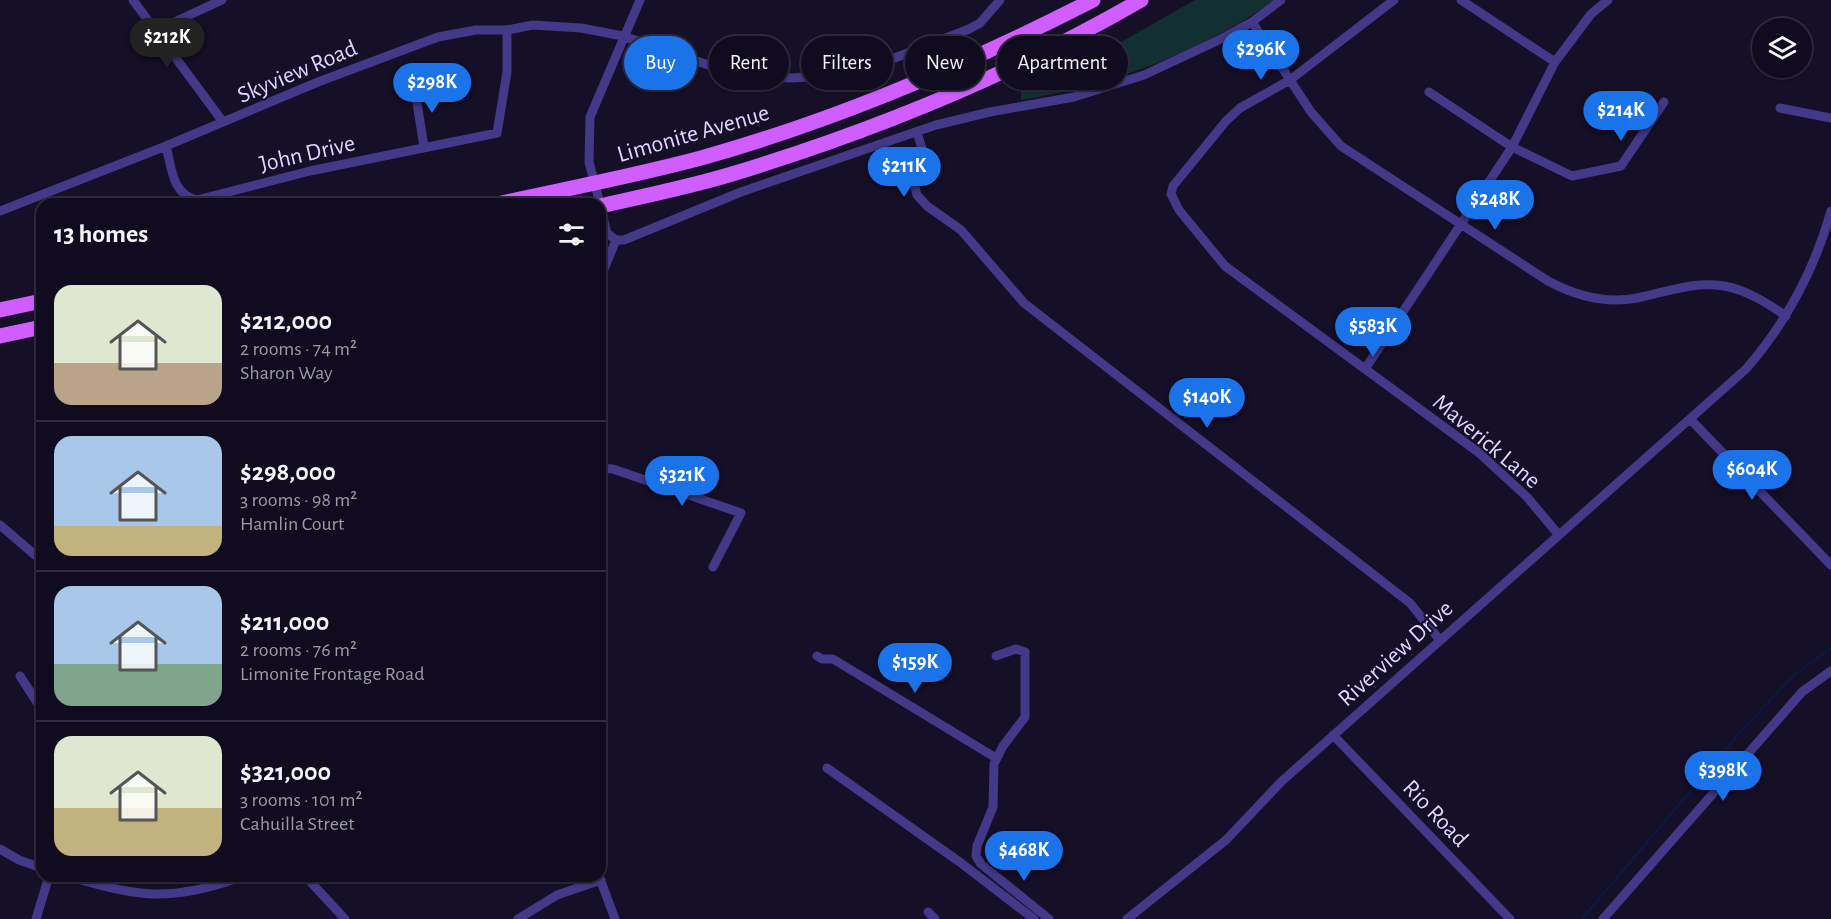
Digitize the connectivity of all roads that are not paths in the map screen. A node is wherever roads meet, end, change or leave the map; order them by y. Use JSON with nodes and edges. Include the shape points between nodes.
{"nodes":[{"id":1,"x":133,"y":0,"type":"edge"},
{"id":2,"x":222,"y":0,"type":"edge"},
{"id":3,"x":640,"y":0,"type":"edge"},
{"id":4,"x":1000,"y":0,"type":"edge"},
{"id":5,"x":1093,"y":0,"type":"edge"},
{"id":6,"x":1141,"y":0,"type":"edge"},
{"id":7,"x":1281,"y":0,"type":"edge"},
{"id":8,"x":1394,"y":0,"type":"edge"},
{"id":9,"x":1461,"y":0,"type":"edge"},
{"id":10,"x":1608,"y":0,"type":"edge"},
{"id":11,"x":1252,"y":22,"type":"junction"},
{"id":12,"x":507,"y":30,"type":"junction"},
{"id":13,"x":155,"y":31,"type":"junction"},
{"id":14,"x":623,"y":36,"type":"junction"},
{"id":15,"x":1555,"y":62,"type":"junction"},
{"id":16,"x":1290,"y":80,"type":"junction"},
{"id":17,"x":414,"y":84,"type":"dead end"},
{"id":18,"x":1429,"y":92,"type":"dead end"},
{"id":19,"x":1664,"y":102,"type":"dead end"},
{"id":20,"x":1780,"y":108,"type":"dead end"},
{"id":21,"x":1831,"y":118,"type":"edge"},
{"id":22,"x":223,"y":122,"type":"junction"},
{"id":23,"x":917,"y":132,"type":"junction"},
{"id":24,"x":166,"y":146,"type":"junction"},
{"id":25,"x":424,"y":147,"type":"junction"},
{"id":26,"x":1512,"y":147,"type":"junction"},
{"id":27,"x":594,"y":183,"type":"junction"},
{"id":28,"x":186,"y":198,"type":"edge"},
{"id":29,"x":205,"y":198,"type":"edge"},
{"id":30,"x":525,"y":198,"type":"edge"},
{"id":31,"x":598,"y":198,"type":"edge"},
{"id":32,"x":606,"y":204,"type":"edge"},
{"id":33,"x":0,"y":211,"type":"edge"},
{"id":34,"x":1831,"y":211,"type":"edge"},
{"id":35,"x":1460,"y":225,"type":"junction"},
{"id":36,"x":606,"y":229,"type":"edge"},
{"id":37,"x":616,"y":240,"type":"junction"},
{"id":38,"x":606,"y":264,"type":"edge"},
{"id":39,"x":36,"y":303,"type":"edge"},
{"id":40,"x":0,"y":310,"type":"edge"},
{"id":41,"x":1786,"y":316,"type":"junction"},
{"id":42,"x":36,"y":328,"type":"edge"},
{"id":43,"x":0,"y":336,"type":"edge"},
{"id":44,"x":1365,"y":369,"type":"junction"},
{"id":45,"x":1691,"y":420,"type":"junction"},
{"id":46,"x":606,"y":468,"type":"edge"},
{"id":47,"x":0,"y":525,"type":"edge"},
{"id":48,"x":1558,"y":534,"type":"junction"},
{"id":49,"x":36,"y":554,"type":"edge"},
{"id":50,"x":1831,"y":565,"type":"edge"},
{"id":51,"x":713,"y":567,"type":"dead end"},
{"id":52,"x":1439,"y":639,"type":"junction"},
{"id":53,"x":817,"y":656,"type":"dead end"},
{"id":54,"x":996,"y":656,"type":"dead end"},
{"id":55,"x":1831,"y":671,"type":"edge"},
{"id":56,"x":20,"y":676,"type":"dead end"},
{"id":57,"x":36,"y":701,"type":"edge"},
{"id":58,"x":1332,"y":735,"type":"junction"},
{"id":59,"x":996,"y":758,"type":"junction"},
{"id":60,"x":827,"y":768,"type":"dead end"},
{"id":61,"x":0,"y":849,"type":"edge"},
{"id":62,"x":979,"y":861,"type":"junction"},
{"id":63,"x":36,"y":866,"type":"edge"},
{"id":64,"x":971,"y":870,"type":"junction"},
{"id":65,"x":47,"y":882,"type":"edge"},
{"id":66,"x":90,"y":882,"type":"edge"},
{"id":67,"x":226,"y":882,"type":"edge"},
{"id":68,"x":311,"y":882,"type":"edge"},
{"id":69,"x":590,"y":882,"type":"edge"},
{"id":70,"x":601,"y":882,"type":"edge"},
{"id":71,"x":36,"y":919,"type":"edge"},
{"id":72,"x":345,"y":919,"type":"edge"},
{"id":73,"x":518,"y":919,"type":"edge"},
{"id":74,"x":615,"y":919,"type":"edge"},
{"id":75,"x":1034,"y":919,"type":"edge"},
{"id":76,"x":1049,"y":919,"type":"edge"},
{"id":77,"x":1128,"y":919,"type":"edge"},
{"id":78,"x":1510,"y":919,"type":"edge"},
{"id":79,"x":1603,"y":919,"type":"edge"}],
"edges":[{"from":1,"to":13,"type":"street"},
{"from":2,"to":13,"type":"street"},
{"from":3,"to":14,"type":"street"},
{"from":4,"to":14,"type":"street","name":"Skyview Road","via":[[980,23],[969,29],[869,68],[813,78],[758,77],[700,64]]},
{"from":5,"to":27,"type":"main road","name":"Limonite Avenue","via":[[963,64],[831,116],[702,157]]},
{"from":6,"to":32,"type":"main road","name":"Limonite Avenue","via":[[1023,62],[860,132],[731,174]]},
{"from":7,"to":11,"type":"street"},
{"from":8,"to":16,"type":"street"},
{"from":9,"to":15,"type":"street"},
{"from":10,"to":15,"type":"street","via":[[1591,14]]},
{"from":11,"to":16,"type":"street"},
{"from":11,"to":23,"type":"street","via":[[1176,62],[1111,87],[980,114]]},
{"from":12,"to":14,"type":"street","name":"Skyview Road","via":[[557,26]]},
{"from":12,"to":22,"type":"street","name":"Skyview Road","via":[[476,30],[438,37]]},
{"from":12,"to":25,"type":"street","name":"John Drive","via":[[507,72],[497,133]]},
{"from":13,"to":22,"type":"street"},
{"from":14,"to":27,"type":"street","via":[[590,117],[588,146]]},
{"from":15,"to":26,"type":"street"},
{"from":16,"to":35,"type":"street","via":[[1341,146]]},
{"from":16,"to":44,"type":"street","name":"Maverick Lane","via":[[1240,108],[1226,121],[1173,186],[1171,194],[1179,210],[1225,266]]},
{"from":17,"to":25,"type":"street"},
{"from":18,"to":26,"type":"street"},
{"from":19,"to":26,"type":"street","via":[[1621,166],[1572,176]]},
{"from":20,"to":21,"type":"street"},
{"from":22,"to":24,"type":"street","name":"Skyview Road"},
{"from":23,"to":37,"type":"street"},
{"from":23,"to":52,"type":"street","via":[[923,152],[914,184],[917,195],[961,230],[1024,303],[1402,597]]},
{"from":24,"to":28,"type":"street","name":"John Drive","via":[[178,189]]},
{"from":24,"to":33,"type":"street","name":"Skyview Road"},
{"from":25,"to":29,"type":"street","name":"John Drive"},
{"from":26,"to":35,"type":"street"},
{"from":27,"to":30,"type":"main road","name":"Limonite Avenue"},
{"from":27,"to":31,"type":"street"},
{"from":34,"to":41,"type":"street","name":"Riverview Drive","via":[[1809,276]]},
{"from":35,"to":41,"type":"street","via":[[1548,281],[1579,295],[1618,300],[1711,285],[1741,291]]},
{"from":35,"to":44,"type":"street"},
{"from":36,"to":37,"type":"street"},
{"from":37,"to":38,"type":"street"},
{"from":39,"to":40,"type":"main road"},
{"from":41,"to":45,"type":"street","name":"Riverview Drive","via":[[1746,369]]},
{"from":42,"to":43,"type":"main road"},
{"from":44,"to":48,"type":"street","name":"Maverick Lane","via":[[1495,466]]},
{"from":45,"to":48,"type":"street","name":"Riverview Drive"},
{"from":45,"to":50,"type":"street"},
{"from":46,"to":51,"type":"street","via":[[741,513]]},
{"from":47,"to":49,"type":"street"},
{"from":48,"to":52,"type":"street","name":"Riverview Drive"},
{"from":52,"to":58,"type":"street","name":"Riverview Drive"},
{"from":53,"to":59,"type":"street","via":[[833,659]]},
{"from":54,"to":59,"type":"street","via":[[1016,649],[1022,649],[1026,655],[1025,717]]},
{"from":55,"to":79,"type":"street","via":[[1802,692]]},
{"from":56,"to":57,"type":"street"},
{"from":58,"to":77,"type":"street","name":"Riverview Drive","via":[[1226,840]]},
{"from":58,"to":78,"type":"street","name":"Rio Road"},
{"from":59,"to":62,"type":"street","via":[[993,807],[977,846]]},
{"from":60,"to":64,"type":"street"},
{"from":61,"to":63,"type":"street"},
{"from":62,"to":64,"type":"street"},
{"from":62,"to":76,"type":"street"},
{"from":64,"to":75,"type":"street"},
{"from":65,"to":71,"type":"street"},
{"from":66,"to":67,"type":"street","via":[[140,895],[206,889]]},
{"from":68,"to":72,"type":"street"},
{"from":69,"to":73,"type":"street","via":[[557,895]]},
{"from":70,"to":74,"type":"street"}]}
